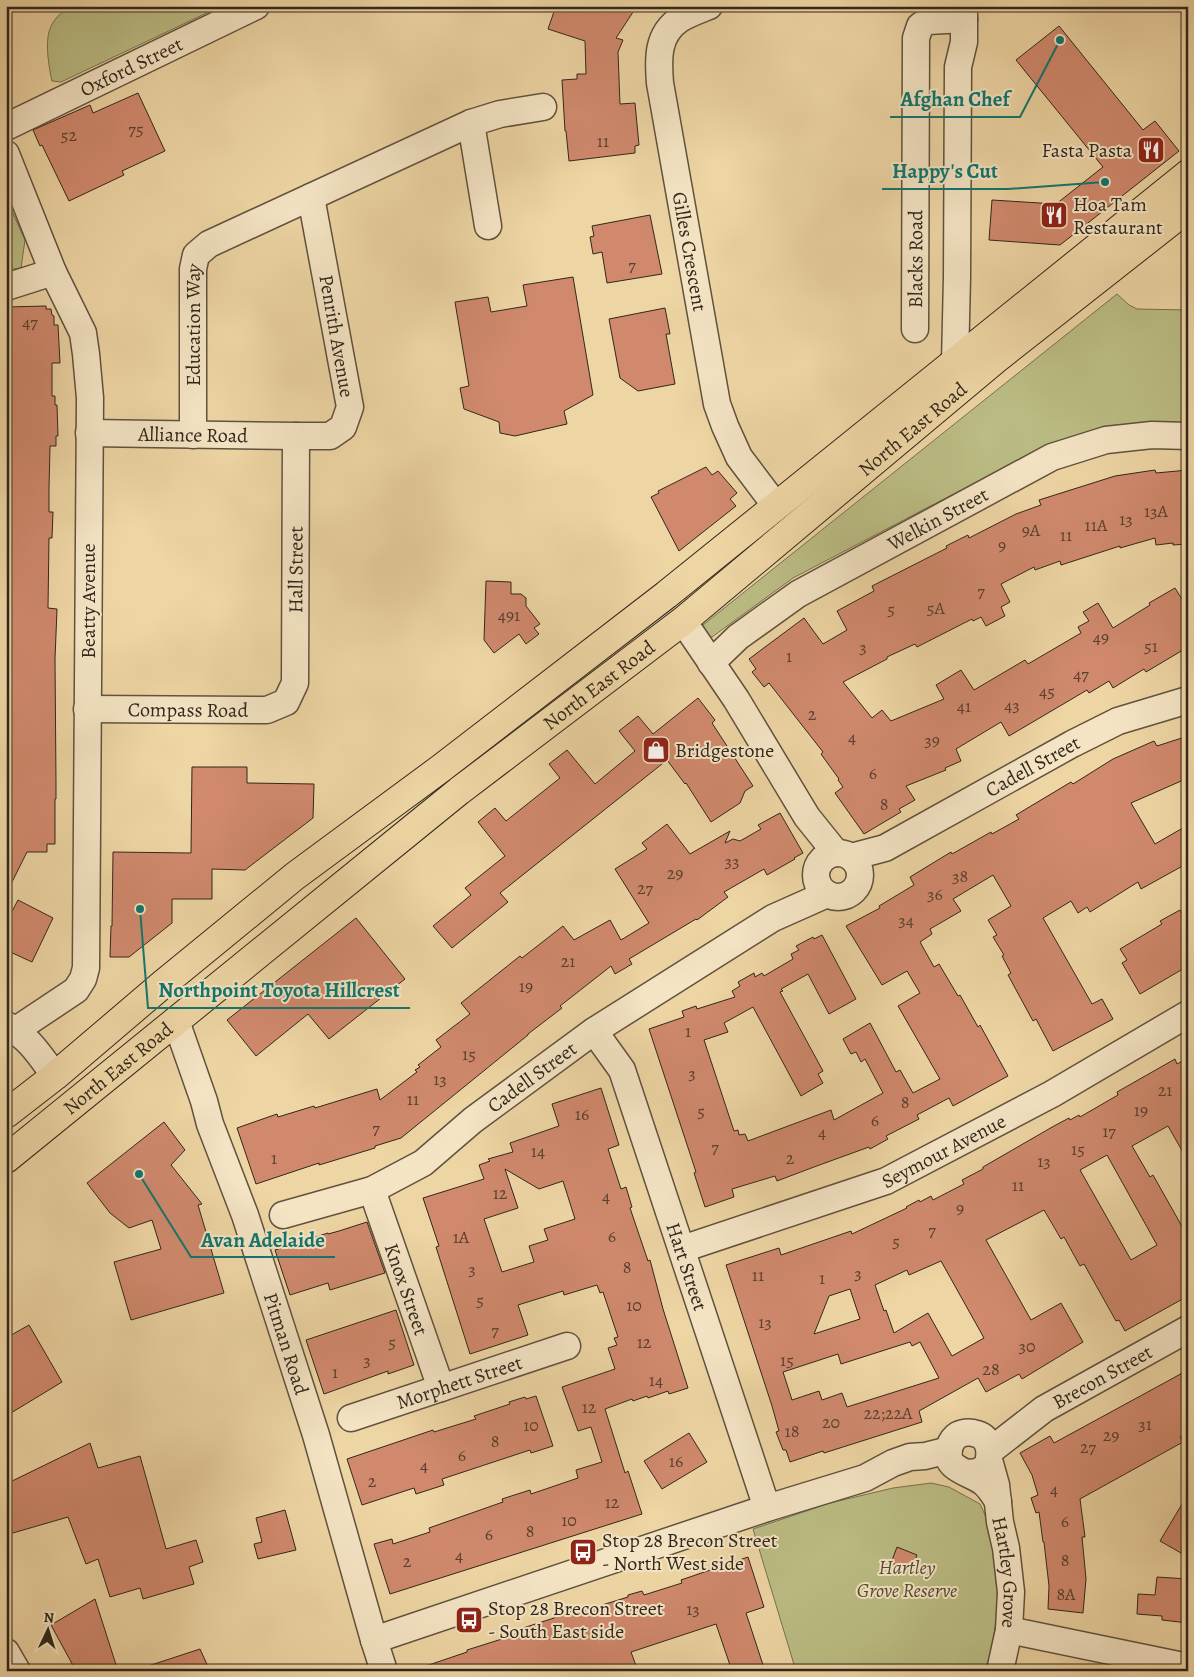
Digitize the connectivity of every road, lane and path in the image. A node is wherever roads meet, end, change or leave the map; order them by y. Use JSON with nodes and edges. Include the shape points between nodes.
{"nodes":[{"id":1,"x":256,"y":6,"type":"edge"},
{"id":2,"x":709,"y":6,"type":"edge"},
{"id":3,"x":930,"y":13,"type":"edge"},
{"id":4,"x":964,"y":22,"type":"edge"},
{"id":5,"x":543,"y":107,"type":"dead end"},
{"id":6,"x":470,"y":123,"type":"junction"},
{"id":7,"x":6,"y":127,"type":"edge"},
{"id":8,"x":6,"y":154,"type":"edge"},
{"id":9,"x":1188,"y":174,"type":"edge"},
{"id":10,"x":311,"y":197,"type":"junction"},
{"id":11,"x":1188,"y":208,"type":"edge"},
{"id":12,"x":488,"y":226,"type":"dead end"},
{"id":13,"x":53,"y":272,"type":"junction"},
{"id":14,"x":6,"y":287,"type":"edge"},
{"id":15,"x":915,"y":329,"type":"dead end"},
{"id":16,"x":955,"y":362,"type":"junction"},
{"id":17,"x":89,"y":433,"type":"junction"},
{"id":18,"x":193,"y":435,"type":"junction"},
{"id":19,"x":296,"y":436,"type":"junction"},
{"id":20,"x":1188,"y":436,"type":"edge"},
{"id":21,"x":776,"y":506,"type":"junction"},
{"id":22,"x":666,"y":595,"type":"junction"},
{"id":23,"x":683,"y":621,"type":"junction"},
{"id":24,"x":712,"y":663,"type":"junction"},
{"id":25,"x":1188,"y":700,"type":"edge"},
{"id":26,"x":286,"y":702,"type":"joint"},
{"id":27,"x":88,"y":709,"type":"junction"},
{"id":28,"x":835,"y":870,"type":"junction"},
{"id":29,"x":163,"y":984,"type":"junction"},
{"id":30,"x":1188,"y":1014,"type":"edge"},
{"id":31,"x":176,"y":1021,"type":"junction"},
{"id":32,"x":11,"y":1028,"type":"edge"},
{"id":33,"x":594,"y":1031,"type":"junction"},
{"id":34,"x":55,"y":1076,"type":"junction"},
{"id":35,"x":6,"y":1114,"type":"edge"},
{"id":36,"x":6,"y":1159,"type":"edge"},
{"id":37,"x":372,"y":1190,"type":"junction"},
{"id":38,"x":283,"y":1215,"type":"dead end"},
{"id":39,"x":682,"y":1249,"type":"junction"},
{"id":40,"x":1188,"y":1329,"type":"edge"},
{"id":41,"x":567,"y":1346,"type":"dead end"},
{"id":42,"x":441,"y":1388,"type":"junction"},
{"id":43,"x":351,"y":1418,"type":"dead end"},
{"id":44,"x":972,"y":1456,"type":"junction"},
{"id":45,"x":767,"y":1508,"type":"junction"},
{"id":46,"x":1009,"y":1630,"type":"junction"},
{"id":47,"x":374,"y":1640,"type":"junction"},
{"id":48,"x":6,"y":1652,"type":"edge"},
{"id":49,"x":1188,"y":1667,"type":"edge"},
{"id":50,"x":17,"y":1671,"type":"edge"},
{"id":51,"x":384,"y":1671,"type":"edge"},
{"id":52,"x":1000,"y":1671,"type":"edge"}],
"edges":[{"from":1,"to":7,"type":"street","name":"Oxford Street"},
{"from":2,"to":21,"type":"street","name":"Gilles Crescent","via":[[680,19],[661,41],[658,60],[660,83],[717,404],[739,457]]},
{"from":3,"to":4,"type":"street","name":"Blacks Road"},
{"from":3,"to":15,"type":"street","name":"Blacks Road","via":[[916,38]]},
{"from":4,"to":16,"type":"street","name":"Blacks Road","via":[[958,67]]},
{"from":5,"to":6,"type":"street","name":"Education Way"},
{"from":6,"to":10,"type":"street","name":"Education Way"},
{"from":6,"to":12,"type":"street"},
{"from":8,"to":13,"type":"street","name":"Beatty Avenue"},
{"from":9,"to":16,"type":"highway","name":"North East Road"},
{"from":10,"to":18,"type":"street","name":"Education Way","via":[[209,244],[196,255],[193,269]]},
{"from":10,"to":19,"type":"street","name":"Penrith Avenue","via":[[350,407],[342,427],[330,436]]},
{"from":11,"to":23,"type":"highway","name":"North East Road","via":[[996,359]]},
{"from":13,"to":14,"type":"street"},
{"from":13,"to":17,"type":"street","name":"Beatty Avenue","via":[[83,333],[90,398]]},
{"from":16,"to":21,"type":"highway","name":"North East Road"},
{"from":17,"to":18,"type":"street","name":"Alliance Road"},
{"from":17,"to":27,"type":"street","name":"Beatty Avenue"},
{"from":18,"to":19,"type":"street","name":"Alliance Road"},
{"from":19,"to":26,"type":"street","name":"Hall Street","via":[[295,683]]},
{"from":20,"to":24,"type":"street","name":"Welkin Street","via":[[1152,435],[1106,440],[1052,457],[798,594],[738,637]]},
{"from":21,"to":22,"type":"highway","name":"North East Road"},
{"from":22,"to":23,"type":"highway"},
{"from":22,"to":29,"type":"highway","name":"North East Road","via":[[296,876]]},
{"from":23,"to":24,"type":"street"},
{"from":23,"to":31,"type":"highway","name":"North East Road","via":[[459,791]]},
{"from":24,"to":28,"type":"street","via":[[808,817]]},
{"from":25,"to":28,"type":"street","name":"Cadell Street","via":[[1118,721],[885,848]]},
{"from":26,"to":27,"type":"street","name":"Compass Road","via":[[267,710]]},
{"from":27,"to":32,"type":"street","name":"Beatty Avenue","via":[[86,968],[76,990]]},
{"from":28,"to":33,"type":"street","name":"Cadell Street","via":[[772,918]]},
{"from":29,"to":31,"type":"highway"},
{"from":29,"to":34,"type":"highway","name":"North East Road"},
{"from":30,"to":39,"type":"street","name":"Seymour Avenue","via":[[1052,1094],[886,1181]]},
{"from":31,"to":36,"type":"highway","name":"North East Road"},
{"from":31,"to":47,"type":"street","name":"Pitman Road","via":[[245,1215],[313,1426]]},
{"from":32,"to":34,"type":"street","via":[[33,1046]]},
{"from":33,"to":37,"type":"street","name":"Cadell Street","via":[[473,1120],[423,1163]]},
{"from":33,"to":39,"type":"street","name":"Hart Street","via":[[622,1070]]},
{"from":34,"to":35,"type":"highway","name":"North East Road"},
{"from":37,"to":38,"type":"street","name":"Cadell Street"},
{"from":37,"to":42,"type":"street","name":"Knox Street"},
{"from":39,"to":45,"type":"street","name":"Hart Street"},
{"from":40,"to":44,"type":"street","name":"Brecon Street","via":[[1044,1410],[1002,1423]]},
{"from":41,"to":42,"type":"street","name":"Morphett Street"},
{"from":42,"to":43,"type":"street","name":"Morphett Street"},
{"from":44,"to":45,"type":"street","name":"Brecon Street","via":[[910,1457],[865,1478]]},
{"from":44,"to":46,"type":"street","name":"Hartley Grove","via":[[996,1485],[1010,1575]]},
{"from":45,"to":47,"type":"street","name":"Brecon Street"},
{"from":46,"to":49,"type":"street"},
{"from":46,"to":52,"type":"street","name":"Hartley Grove"},
{"from":47,"to":51,"type":"street","name":"Pitman Road"},
{"from":48,"to":50,"type":"street"}]}
